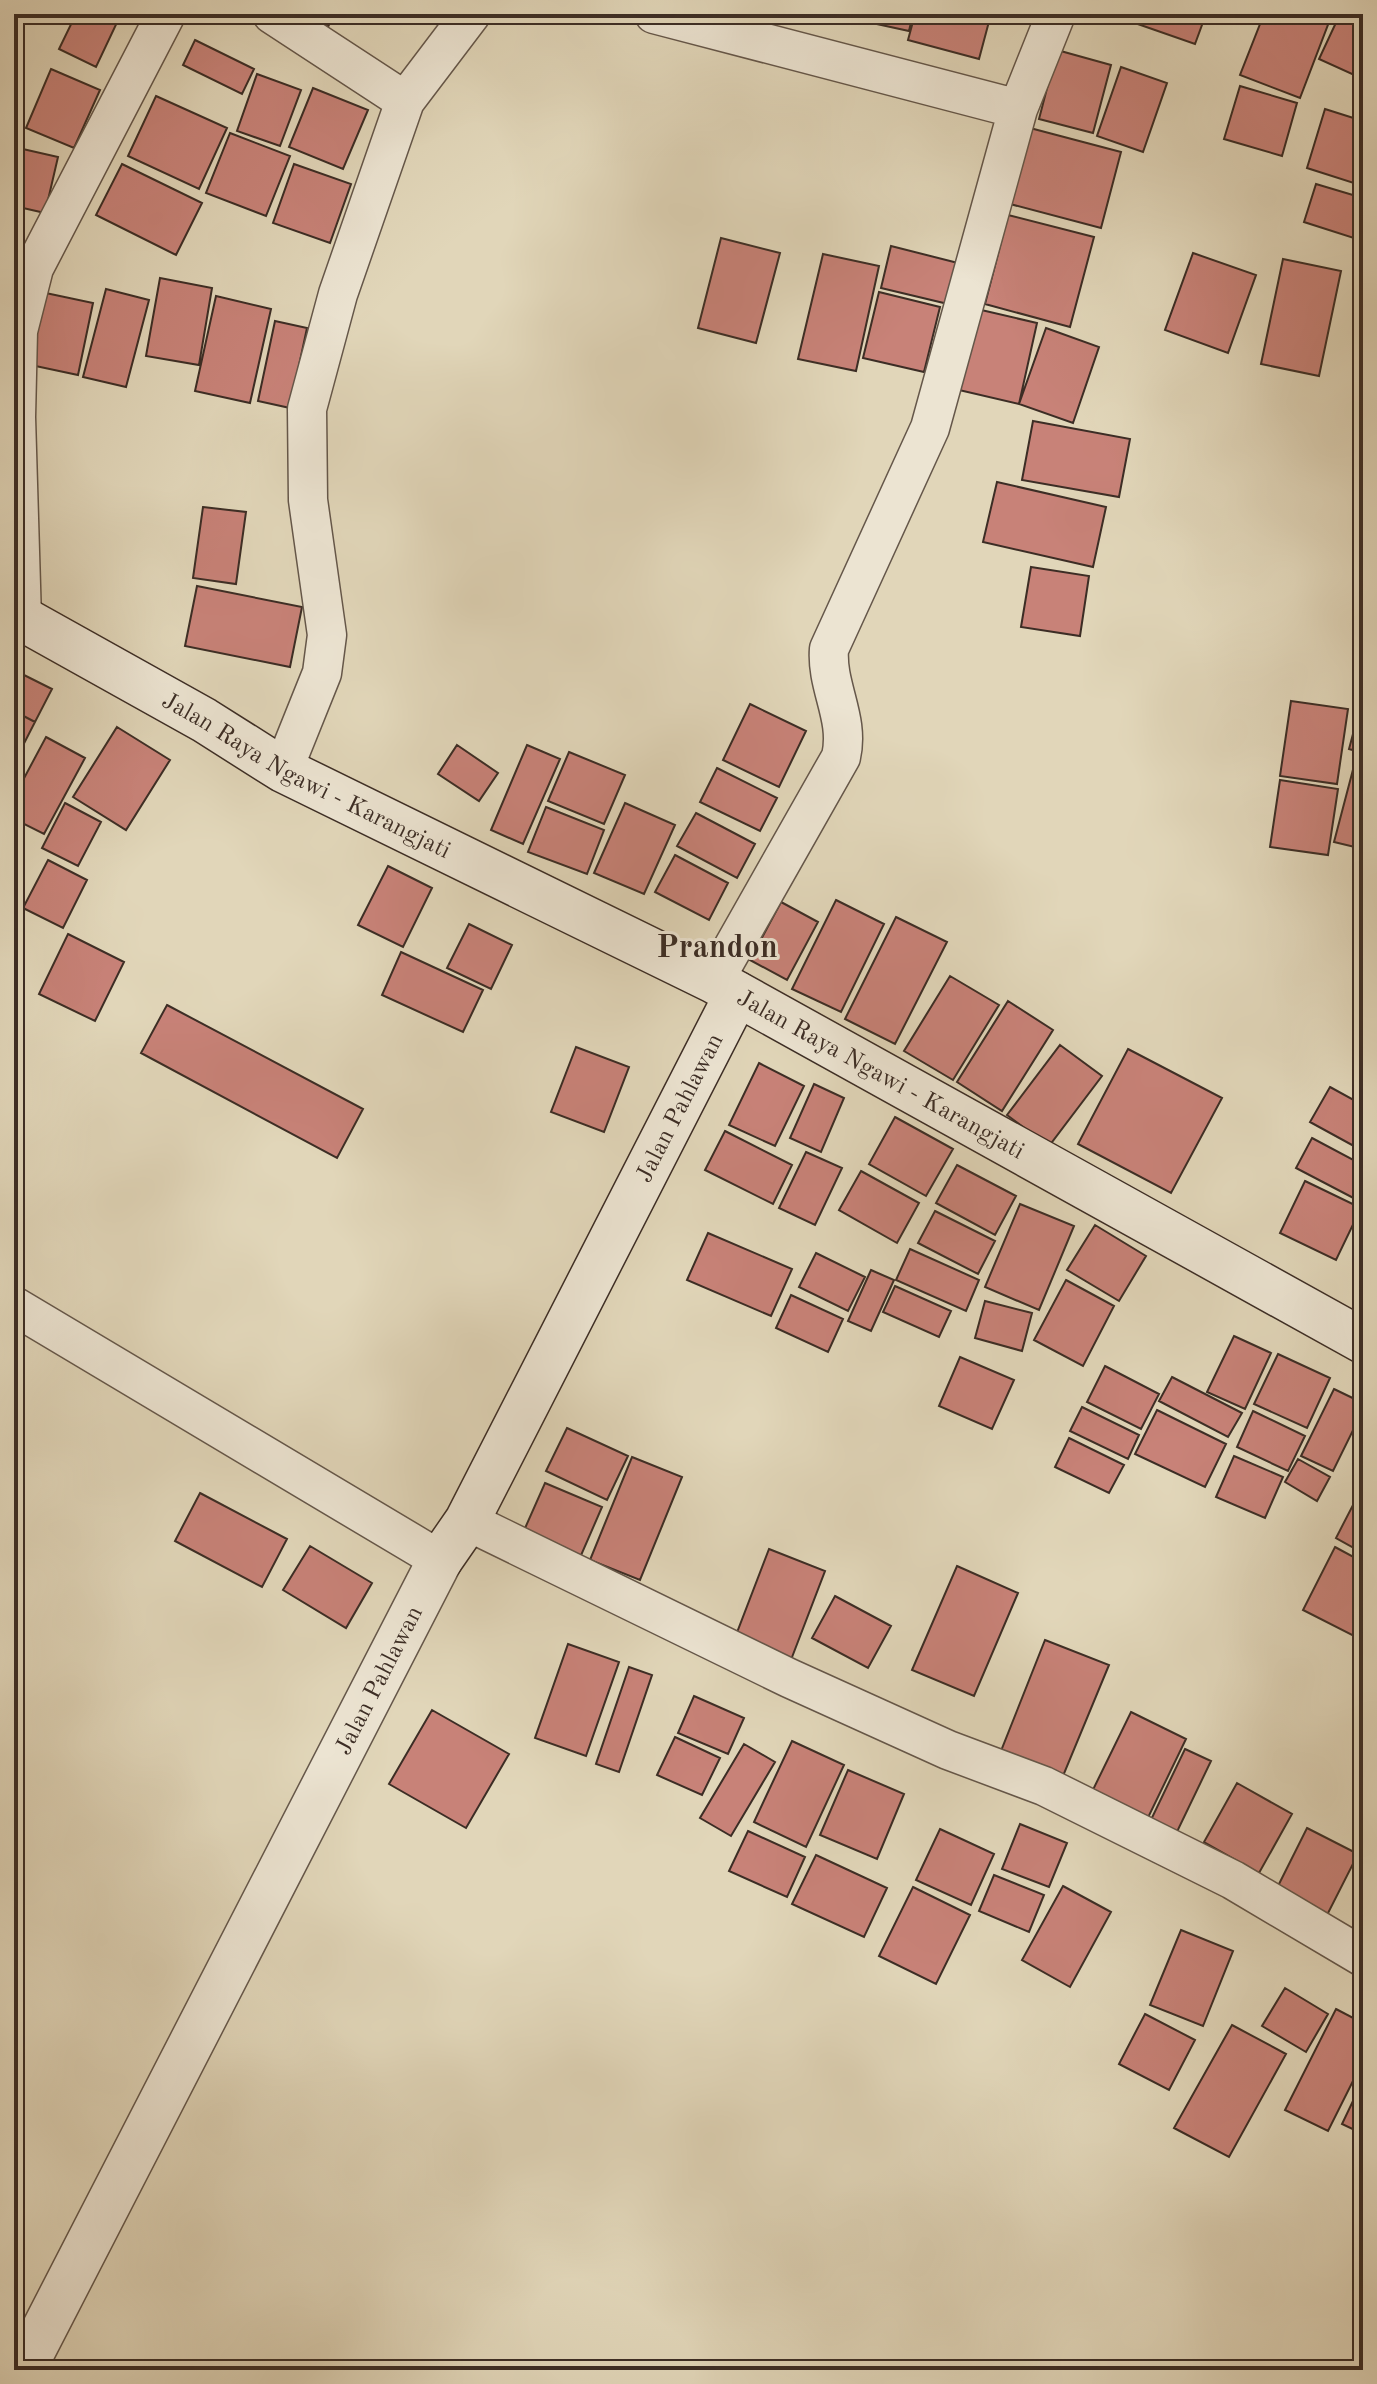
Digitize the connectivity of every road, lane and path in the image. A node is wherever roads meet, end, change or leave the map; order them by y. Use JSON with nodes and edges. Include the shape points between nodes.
{"nodes":[{"id":1,"x":166,"y":14,"type":"edge"},
{"id":2,"x":272,"y":14,"type":"edge"},
{"id":3,"x":471,"y":14,"type":"edge"},
{"id":4,"x":654,"y":14,"type":"edge"},
{"id":5,"x":1056,"y":14,"type":"edge"},
{"id":6,"x":405,"y":101,"type":"junction"},
{"id":7,"x":1018,"y":109,"type":"junction"},
{"id":8,"x":18,"y":616,"type":"edge"},
{"id":9,"x":283,"y":770,"type":"junction"},
{"id":10,"x":726,"y":987,"type":"junction"},
{"id":11,"x":14,"y":1306,"type":"edge"},
{"id":12,"x":1363,"y":1341,"type":"edge"},
{"id":13,"x":467,"y":1521,"type":"junction"},
{"id":14,"x":440,"y":1560,"type":"junction"},
{"id":15,"x":1363,"y":1957,"type":"edge"},
{"id":16,"x":23,"y":2370,"type":"edge"}],
"edges":[{"from":1,"to":8,"type":"street","via":[[34,268],[18,331]]},
{"from":2,"to":6,"type":"street"},
{"from":3,"to":6,"type":"street"},
{"from":4,"to":7,"type":"street"},
{"from":5,"to":7,"type":"street"},
{"from":6,"to":9,"type":"street","via":[[338,294],[307,409],[308,500],[327,635],[322,673]]},
{"from":7,"to":10,"type":"street","via":[[930,428],[829,649],[827,668],[844,722],[841,757]]},
{"from":8,"to":9,"type":"main road","name":"Jalan Raya Ngawi - Karangjati"},
{"from":9,"to":10,"type":"main road","name":"Jalan Raya Ngawi - Karangjati"},
{"from":10,"to":12,"type":"main road","name":"Jalan Raya Ngawi - Karangjati"},
{"from":10,"to":13,"type":"main road","name":"Jalan Pahlawan"},
{"from":11,"to":14,"type":"street"},
{"from":13,"to":14,"type":"main road","name":"Jalan Pahlawan"},
{"from":13,"to":15,"type":"street","via":[[789,1678],[948,1750],[1044,1786],[1233,1880]]},
{"from":14,"to":16,"type":"main road","name":"Jalan Pahlawan"}]}
